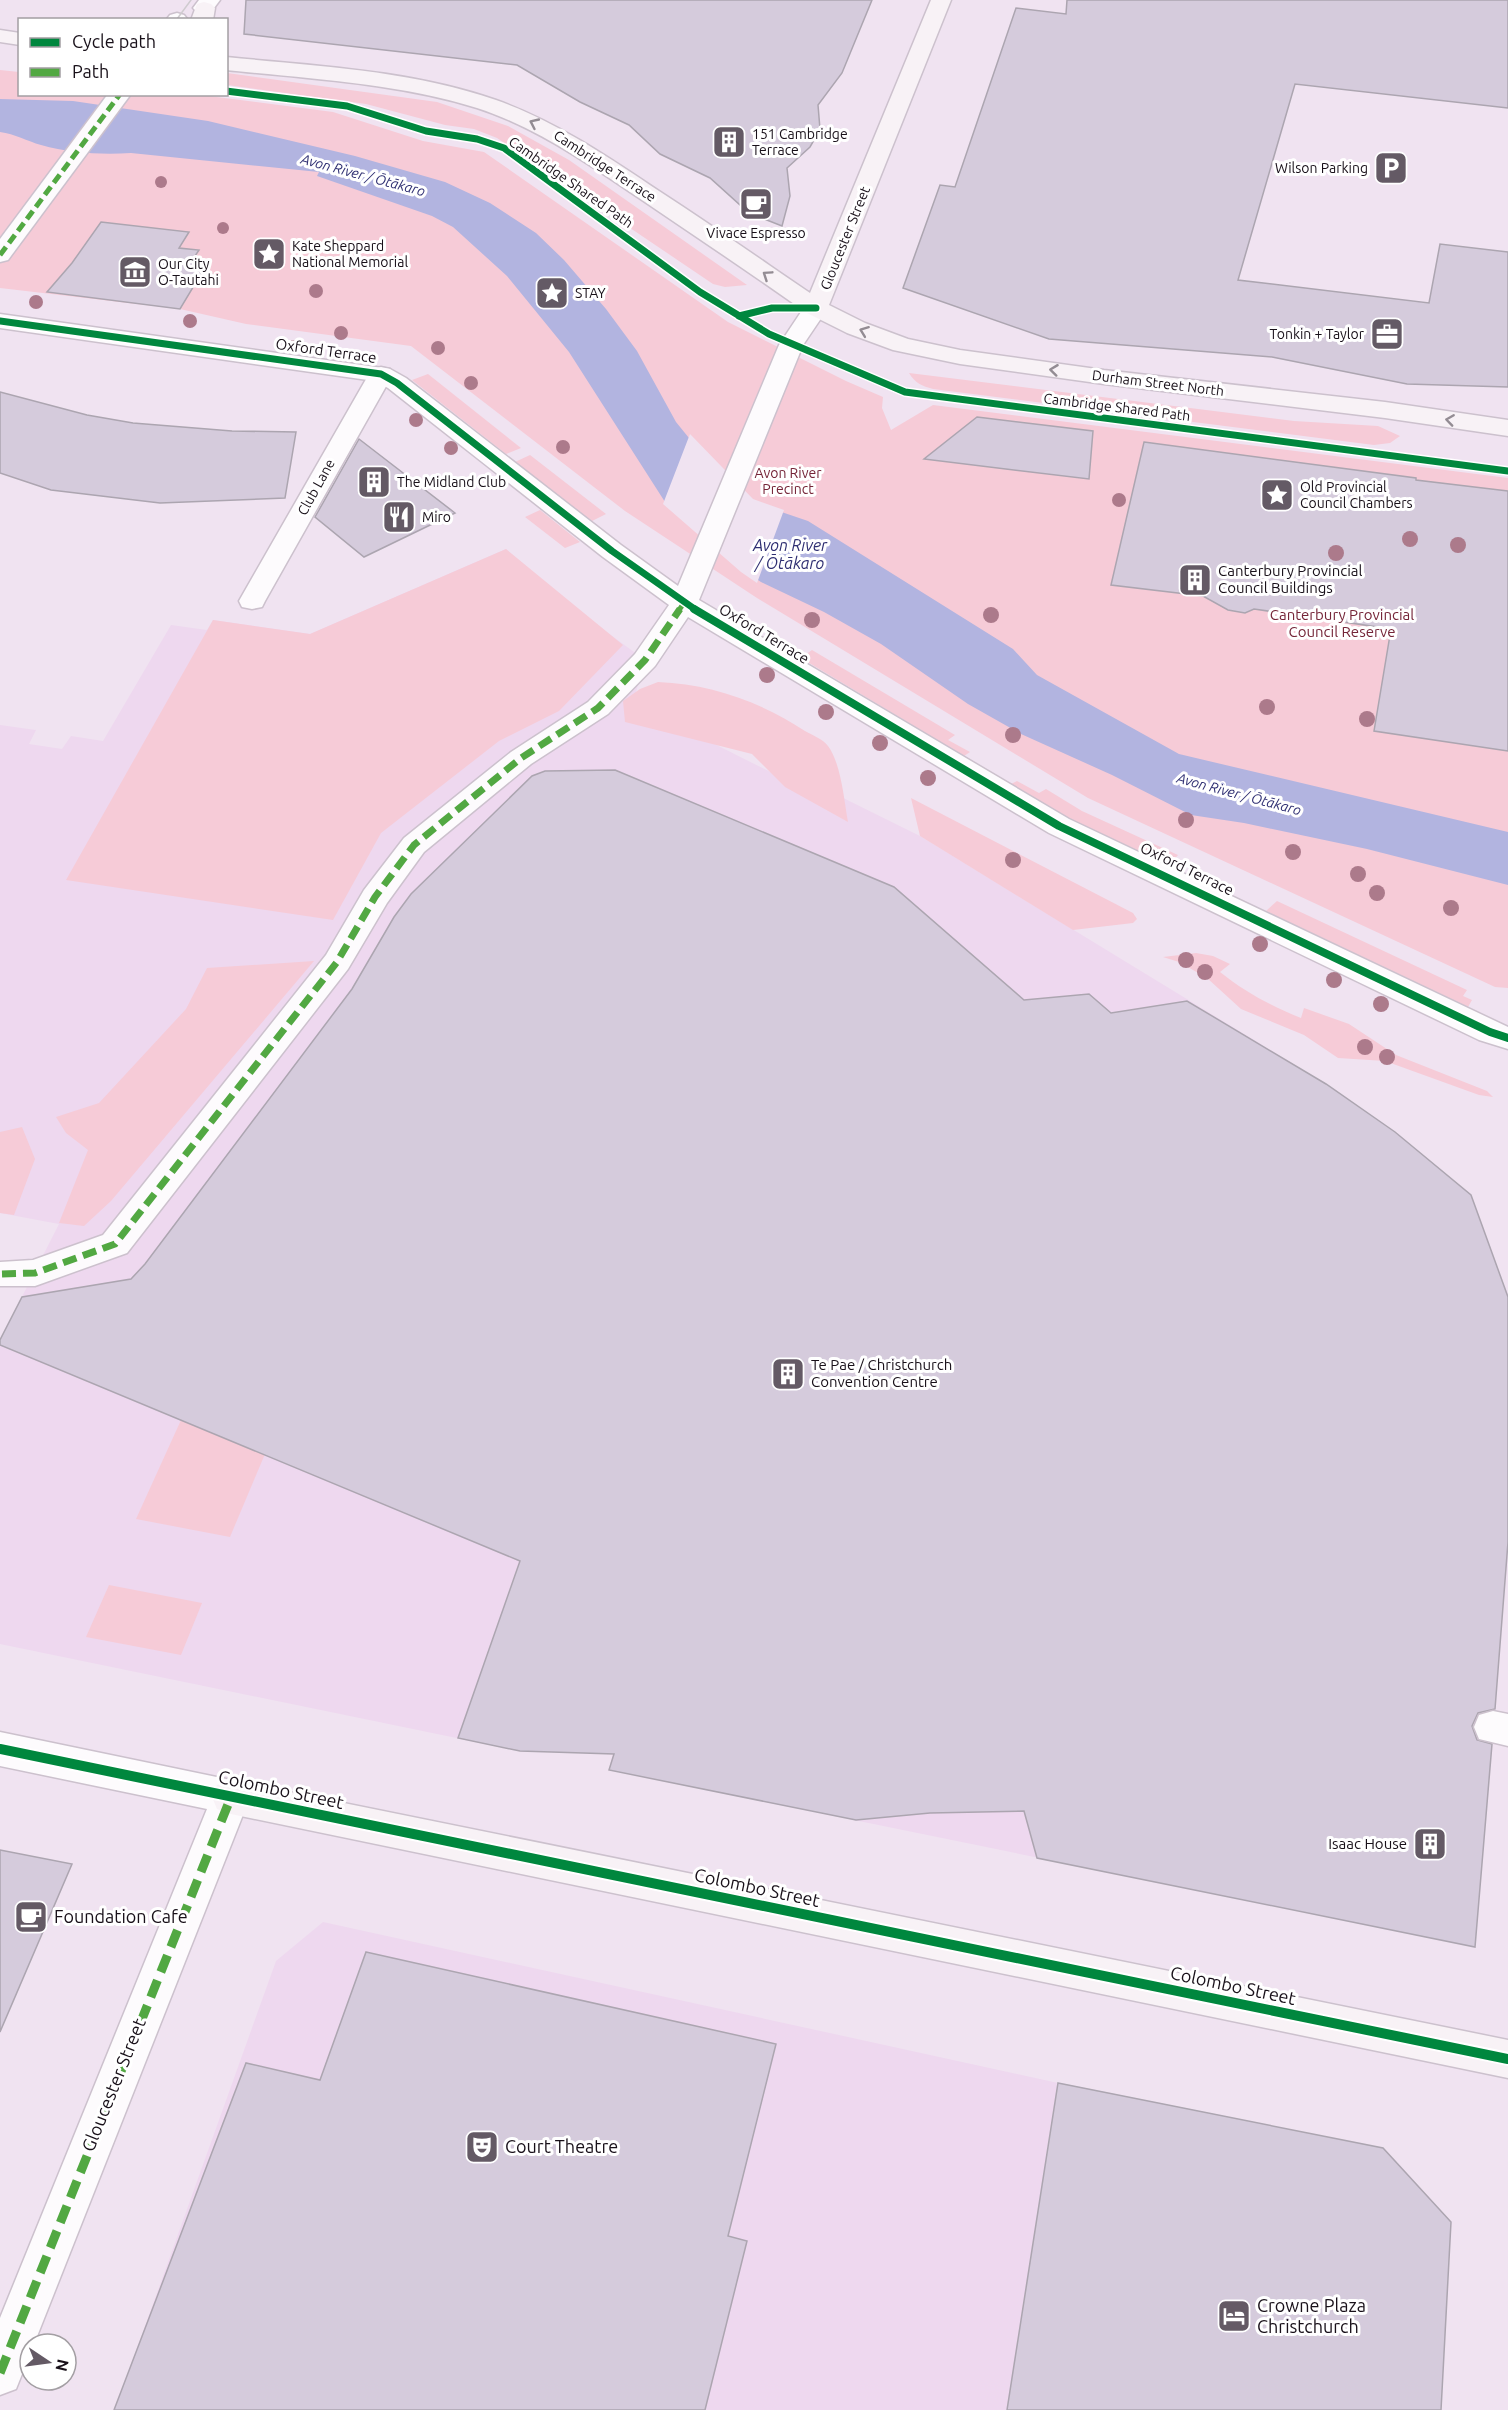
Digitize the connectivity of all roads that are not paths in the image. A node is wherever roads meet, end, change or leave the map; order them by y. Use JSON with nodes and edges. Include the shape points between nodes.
{"nodes":[{"id":1,"x":941,"y":0,"type":"edge"},
{"id":2,"x":0,"y":36,"type":"edge"},
{"id":3,"x":18,"y":39,"type":"edge"},
{"id":4,"x":228,"y":44,"type":"edge"},
{"id":5,"x":228,"y":63,"type":"edge"},
{"id":6,"x":374,"y":80,"type":"junction"},
{"id":7,"x":117,"y":99,"type":"edge"},
{"id":8,"x":0,"y":255,"type":"edge"},
{"id":9,"x":816,"y":308,"type":"junction"},
{"id":10,"x":0,"y":321,"type":"edge"},
{"id":11,"x":381,"y":374,"type":"junction"},
{"id":12,"x":1508,"y":428,"type":"edge"},
{"id":13,"x":252,"y":601,"type":"dead end"},
{"id":14,"x":684,"y":603,"type":"junction"},
{"id":15,"x":1508,"y":1038,"type":"edge"},
{"id":16,"x":2,"y":1274,"type":"dead end"},
{"id":17,"x":0,"y":1749,"type":"edge"},
{"id":18,"x":231,"y":1797,"type":"junction"},
{"id":19,"x":1508,"y":2059,"type":"edge"},
{"id":20,"x":0,"y":2373,"type":"edge"}],
"edges":[{"from":1,"to":9,"type":"main road","name":"Gloucester Street"},
{"from":2,"to":3,"type":"main road"},
{"from":4,"to":6,"type":"main road","via":[[347,66]]},
{"from":5,"to":6,"type":"main road","name":"Cambridge Terrace"},
{"from":9,"to":6,"type":"main road","name":"Cambridge Terrace","one_way":true,"via":[[578,146],[535,123],[464,97]]},
{"from":7,"to":8,"type":"street"},
{"from":12,"to":9,"type":"main road","name":"Durham Street North","one_way":true,"via":[[960,357],[902,345]]},
{"from":9,"to":14,"type":"street","name":"Gloucester Street","via":[[792,345]]},
{"from":10,"to":11,"type":"street","name":"Oxford Terrace"},
{"from":11,"to":13,"type":"street","name":"Club Lane"},
{"from":11,"to":14,"type":"street","name":"Oxford Terrace"},
{"from":14,"to":15,"type":"street","name":"Oxford Terrace","via":[[1059,826]]},
{"from":14,"to":16,"type":"street","name":"Gloucester Street","via":[[645,660],[598,708],[521,758],[414,845],[375,897],[337,962],[116,1244],[35,1272]]},
{"from":17,"to":18,"type":"street","name":"Colombo Street"},
{"from":18,"to":19,"type":"main road","name":"Colombo Street"},
{"from":18,"to":20,"type":"street","name":"Gloucester Street"}]}
